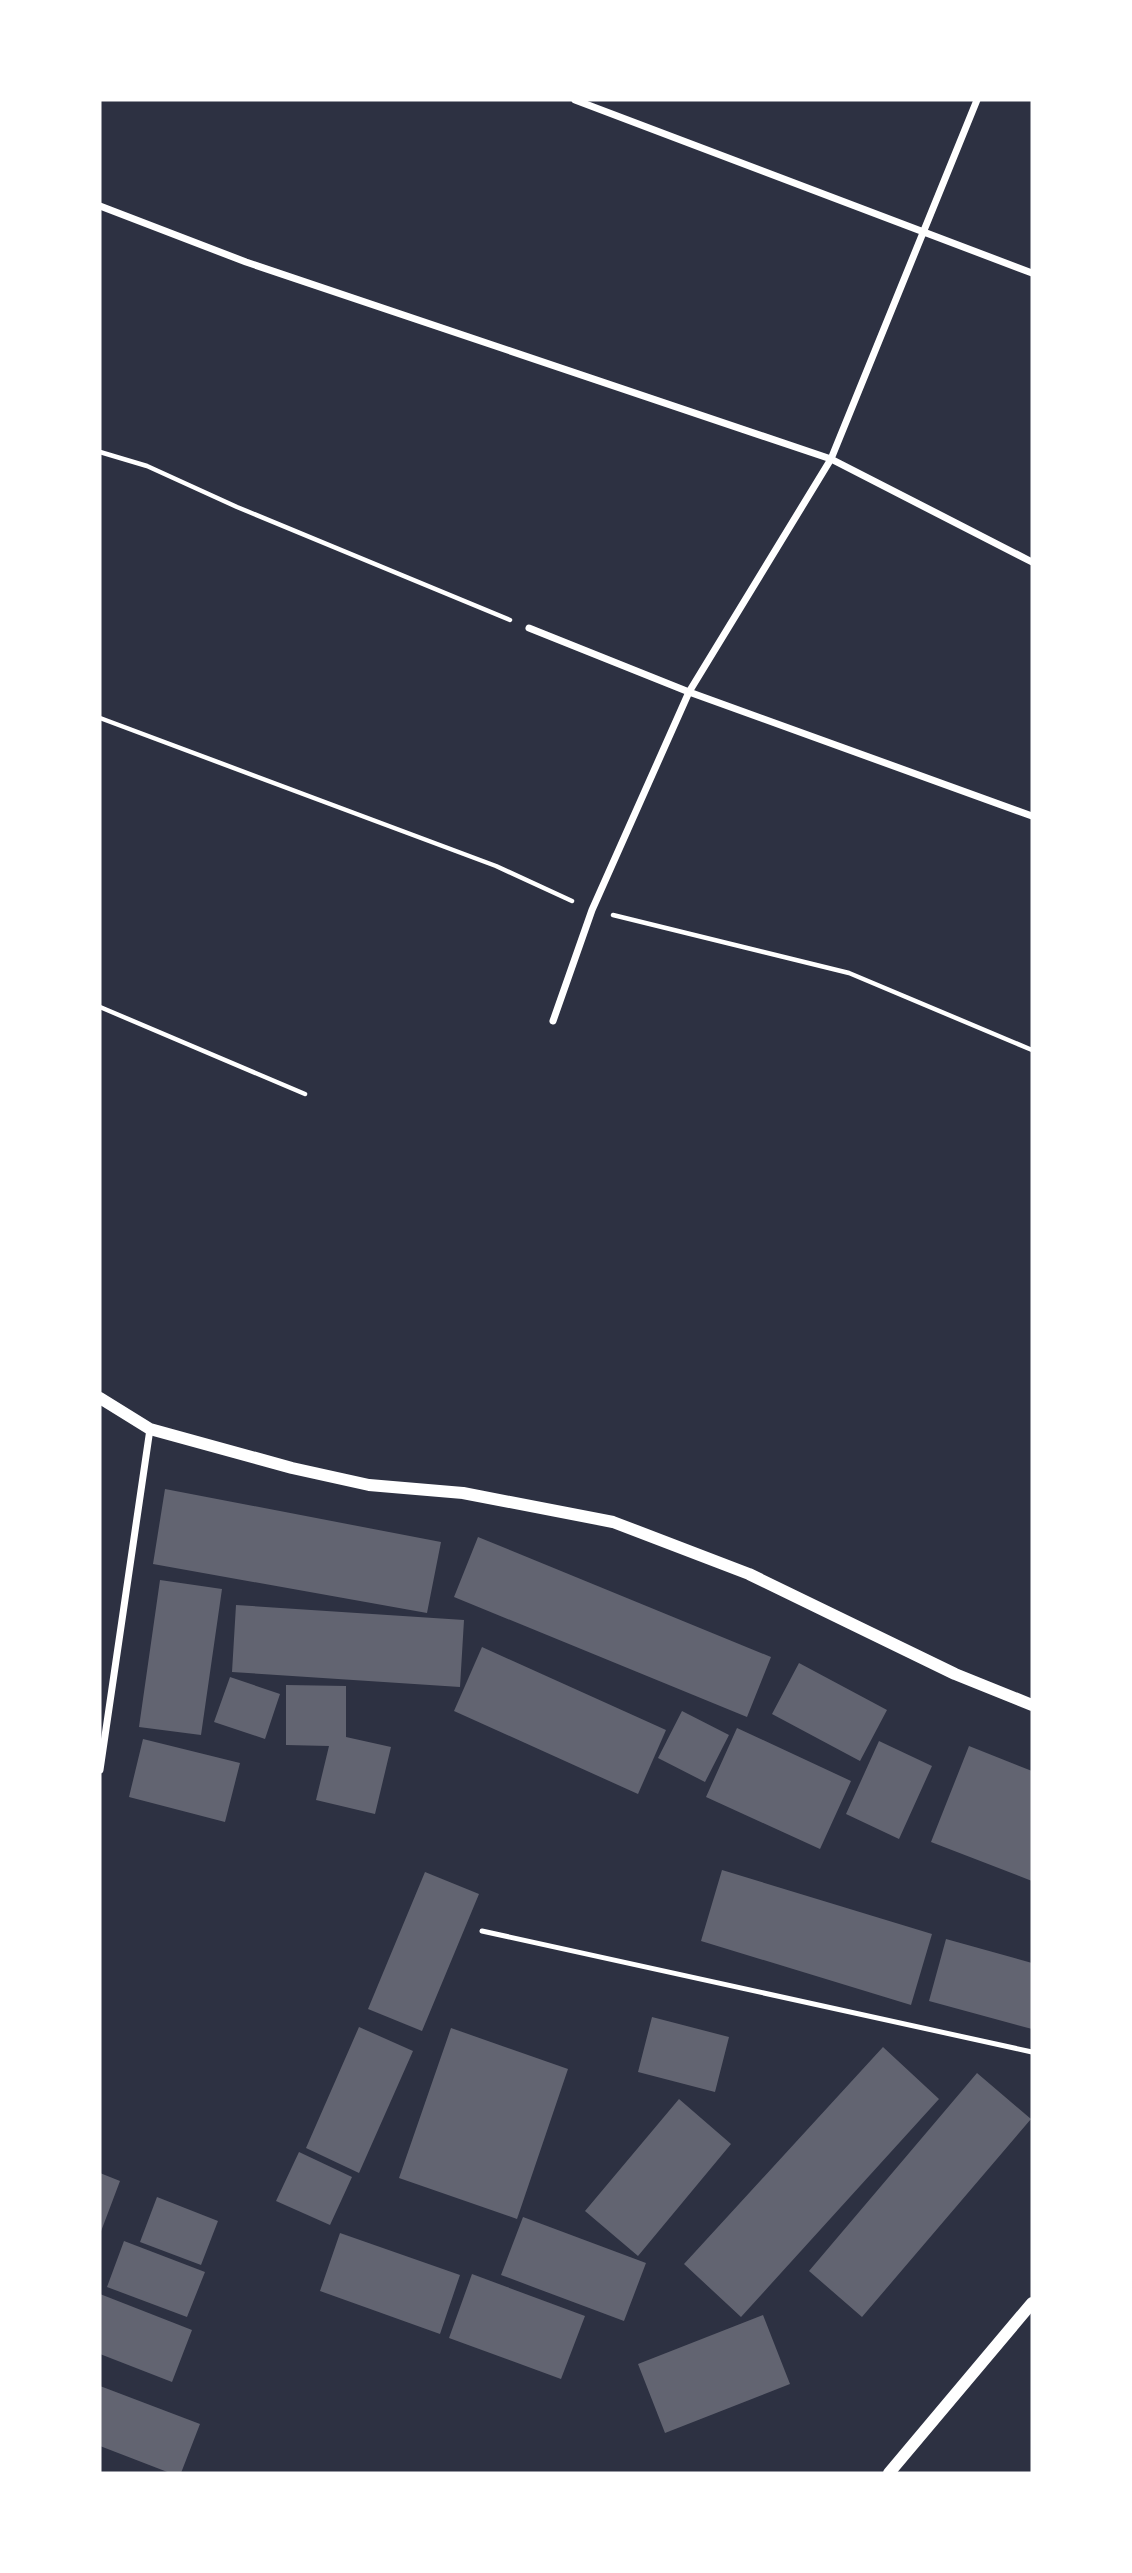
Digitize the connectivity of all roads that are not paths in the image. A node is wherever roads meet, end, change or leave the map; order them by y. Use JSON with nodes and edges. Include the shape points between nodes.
{"nodes":[{"id":1,"x":575,"y":100,"type":"edge"},
{"id":2,"x":977,"y":100,"type":"edge"},
{"id":3,"x":100,"y":206,"type":"edge"},
{"id":4,"x":923,"y":233,"type":"junction"},
{"id":5,"x":1032,"y":273,"type":"edge"},
{"id":6,"x":831,"y":459,"type":"junction"},
{"id":7,"x":1032,"y":562,"type":"edge"},
{"id":8,"x":529,"y":628,"type":"road end"},
{"id":9,"x":689,"y":692,"type":"junction"},
{"id":10,"x":1032,"y":816,"type":"edge"},
{"id":11,"x":553,"y":1021,"type":"dead end"},
{"id":12,"x":100,"y":1398,"type":"edge"},
{"id":13,"x":150,"y":1429,"type":"junction"},
{"id":14,"x":1032,"y":1705,"type":"edge"},
{"id":15,"x":100,"y":1770,"type":"edge"},
{"id":16,"x":482,"y":1931,"type":"dead end"},
{"id":17,"x":1032,"y":2052,"type":"edge"},
{"id":18,"x":1032,"y":2303,"type":"edge"},
{"id":19,"x":889,"y":2473,"type":"edge"}],
"edges":[{"from":1,"to":4,"type":"street"},
{"from":2,"to":4,"type":"street"},
{"from":3,"to":6,"type":"street","via":[[246,262]]},
{"from":4,"to":5,"type":"street"},
{"from":4,"to":6,"type":"street"},
{"from":6,"to":7,"type":"street"},
{"from":6,"to":9,"type":"street"},
{"from":8,"to":9,"type":"street"},
{"from":9,"to":10,"type":"street"},
{"from":9,"to":11,"type":"street","via":[[592,910]]},
{"from":12,"to":13,"type":"street"},
{"from":13,"to":14,"type":"street","via":[[369,1485],[463,1493],[613,1522],[749,1574],[955,1674]]},
{"from":13,"to":15,"type":"street"},
{"from":16,"to":17,"type":"lane"},
{"from":18,"to":19,"type":"street"}]}
